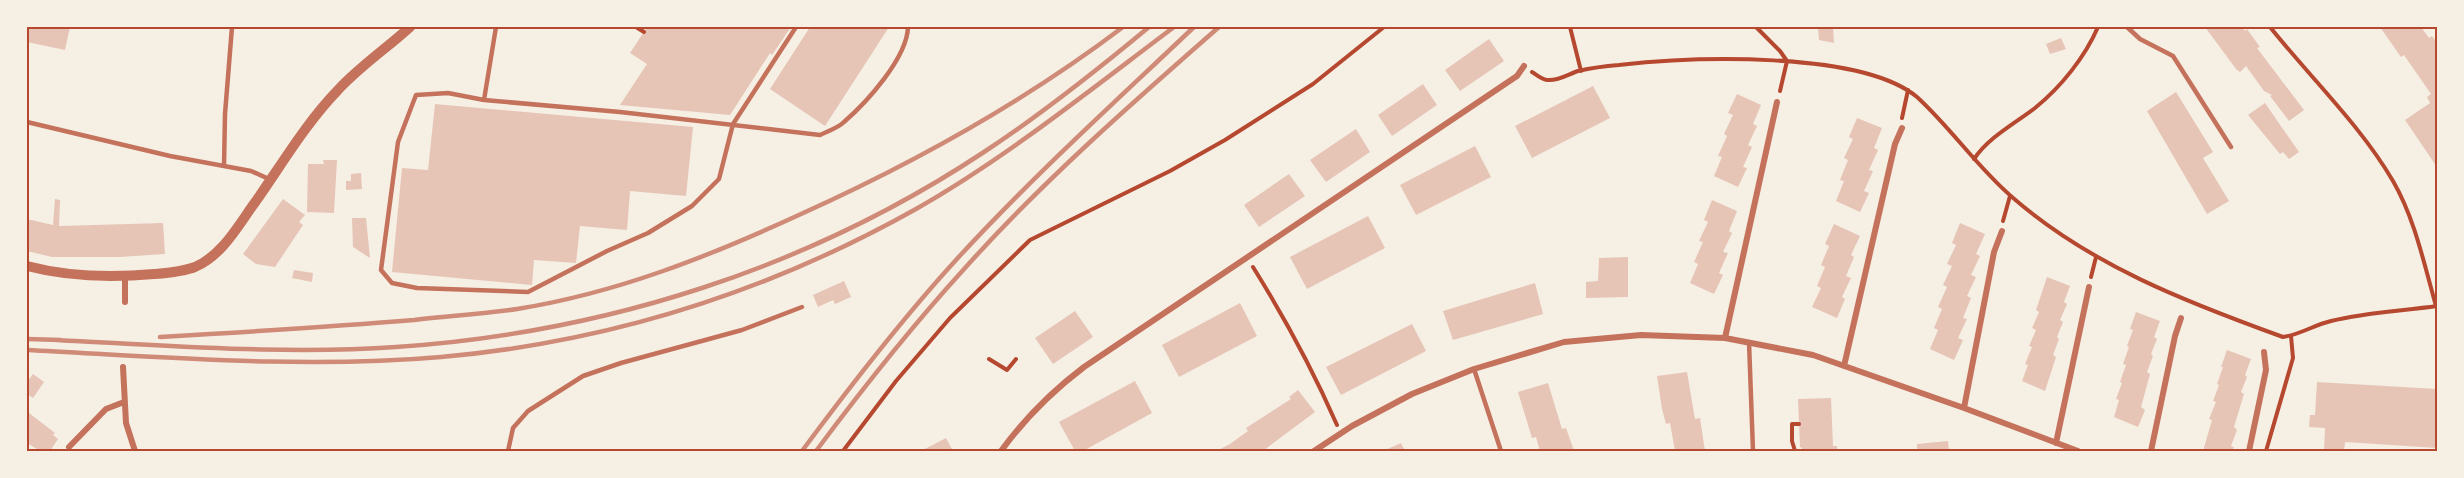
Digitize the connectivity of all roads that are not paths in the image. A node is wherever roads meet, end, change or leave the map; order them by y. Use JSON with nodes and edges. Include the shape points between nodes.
{"nodes":[{"id":1,"x":232,"y":27,"type":"edge"},
{"id":2,"x":410,"y":27,"type":"edge"},
{"id":3,"x":496,"y":27,"type":"edge"},
{"id":4,"x":796,"y":27,"type":"edge"},
{"id":5,"x":908,"y":27,"type":"edge"},
{"id":6,"x":2127,"y":27,"type":"edge"},
{"id":7,"x":1524,"y":66,"type":"road end"},
{"id":8,"x":484,"y":100,"type":"junction"},
{"id":9,"x":1777,"y":102,"type":"road end"},
{"id":10,"x":27,"y":122,"type":"edge"},
{"id":11,"x":733,"y":124,"type":"junction"},
{"id":12,"x":1902,"y":128,"type":"road end"},
{"id":13,"x":2230,"y":147,"type":"dead end"},
{"id":14,"x":224,"y":166,"type":"junction"},
{"id":15,"x":271,"y":179,"type":"junction"},
{"id":16,"x":2002,"y":231,"type":"road end"},
{"id":17,"x":27,"y":266,"type":"edge"},
{"id":18,"x":125,"y":276,"type":"junction"},
{"id":19,"x":2089,"y":287,"type":"road end"},
{"id":20,"x":125,"y":302,"type":"dead end"},
{"id":21,"x":802,"y":307,"type":"dead end"},
{"id":22,"x":2181,"y":318,"type":"dead end"},
{"id":23,"x":1725,"y":338,"type":"junction"},
{"id":24,"x":1749,"y":342,"type":"junction"},
{"id":25,"x":2264,"y":352,"type":"dead end"},
{"id":26,"x":1844,"y":366,"type":"junction"},
{"id":27,"x":123,"y":367,"type":"dead end"},
{"id":28,"x":1473,"y":369,"type":"junction"},
{"id":29,"x":124,"y":402,"type":"junction"},
{"id":30,"x":1964,"y":408,"type":"junction"},
{"id":31,"x":2056,"y":443,"type":"junction"},
{"id":32,"x":69,"y":447,"type":"dead end"},
{"id":33,"x":135,"y":451,"type":"edge"},
{"id":34,"x":508,"y":451,"type":"edge"},
{"id":35,"x":1001,"y":451,"type":"edge"},
{"id":36,"x":1314,"y":451,"type":"edge"},
{"id":37,"x":1501,"y":451,"type":"edge"},
{"id":38,"x":1753,"y":451,"type":"edge"},
{"id":39,"x":2078,"y":451,"type":"edge"},
{"id":40,"x":2151,"y":451,"type":"edge"},
{"id":41,"x":2249,"y":451,"type":"edge"}],
"edges":[{"from":1,"to":14,"type":"lane"},
{"from":2,"to":15,"type":"street","via":[[338,90]]},
{"from":3,"to":8,"type":"lane"},
{"from":4,"to":11,"type":"lane"},
{"from":5,"to":11,"type":"lane","via":[[898,57],[874,92],[843,124],[820,135]]},
{"from":6,"to":13,"type":"lane","via":[[2140,39],[2173,56]]},
{"from":7,"to":35,"type":"street","via":[[1517,76],[1058,387],[1032,411]]},
{"from":8,"to":11,"type":"lane"},
{"from":8,"to":11,"type":"lane","via":[[448,93],[416,95],[398,142],[381,270],[392,283],[417,288],[528,292],[648,233],[692,206],[719,179]]},
{"from":9,"to":23,"type":"street"},
{"from":10,"to":14,"type":"lane"},
{"from":12,"to":26,"type":"street","via":[[1895,144]]},
{"from":14,"to":15,"type":"lane"},
{"from":15,"to":18,"type":"street","via":[[213,256],[195,267],[175,272]]},
{"from":16,"to":30,"type":"street","via":[[1994,252]]},
{"from":17,"to":18,"type":"street","via":[[78,275]]},
{"from":18,"to":20,"type":"street"},
{"from":19,"to":31,"type":"street"},
{"from":21,"to":34,"type":"lane","via":[[742,330],[583,376],[528,411],[513,428]]},
{"from":22,"to":40,"type":"street"},
{"from":23,"to":24,"type":"street"},
{"from":23,"to":28,"type":"street","via":[[1641,335],[1564,342]]},
{"from":24,"to":26,"type":"street","via":[[1813,355]]},
{"from":24,"to":38,"type":"lane"},
{"from":25,"to":41,"type":"street","via":[[2266,370]]},
{"from":26,"to":30,"type":"street"},
{"from":27,"to":29,"type":"street"},
{"from":28,"to":36,"type":"street","via":[[1412,394]]},
{"from":28,"to":37,"type":"lane"},
{"from":29,"to":32,"type":"street","via":[[106,409]]},
{"from":29,"to":33,"type":"street"},
{"from":30,"to":31,"type":"street"},
{"from":31,"to":39,"type":"street"}]}
